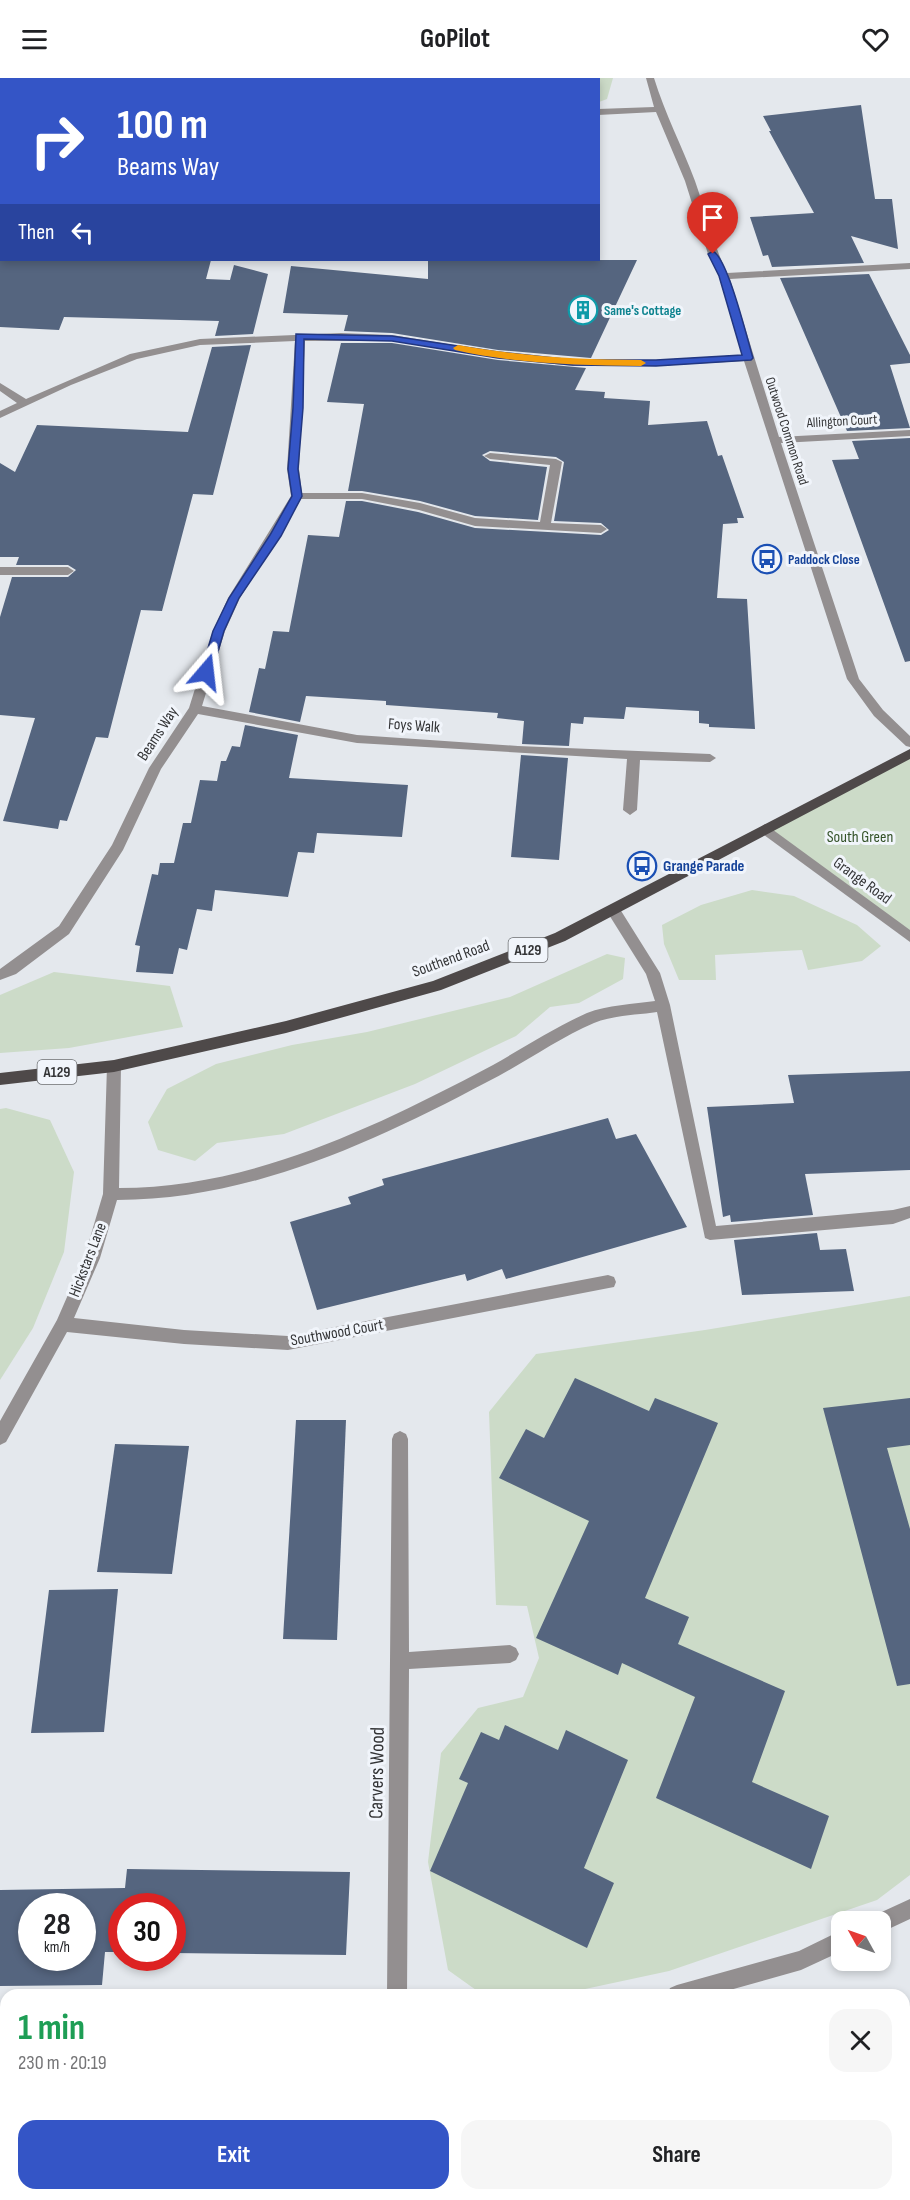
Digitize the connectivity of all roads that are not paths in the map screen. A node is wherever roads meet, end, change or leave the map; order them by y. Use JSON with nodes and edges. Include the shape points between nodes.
{"nodes":[{"id":1,"x":650,"y":78,"type":"edge"},
{"id":2,"x":659,"y":109,"type":"junction"},
{"id":3,"x":600,"y":112,"type":"edge"},
{"id":4,"x":910,"y":266,"type":"edge"},
{"id":5,"x":724,"y":276,"type":"junction"},
{"id":6,"x":300,"y":336,"type":"junction"},
{"id":7,"x":748,"y":358,"type":"junction"},
{"id":8,"x":0,"y":386,"type":"edge"},
{"id":9,"x":25,"y":403,"type":"junction"},
{"id":10,"x":0,"y":415,"type":"edge"},
{"id":11,"x":910,"y":433,"type":"edge"},
{"id":12,"x":776,"y":440,"type":"junction"},
{"id":13,"x":490,"y":456,"type":"dead end"},
{"id":14,"x":297,"y":496,"type":"junction"},
{"id":15,"x":545,"y":526,"type":"junction"},
{"id":16,"x":601,"y":529,"type":"dead end"},
{"id":17,"x":0,"y":571,"type":"edge"},
{"id":18,"x":68,"y":572,"type":"dead end"},
{"id":19,"x":195,"y":709,"type":"junction"},
{"id":20,"x":910,"y":743,"type":"edge"},
{"id":21,"x":910,"y":753,"type":"edge"},
{"id":22,"x":634,"y":755,"type":"junction"},
{"id":23,"x":710,"y":758,"type":"dead end"},
{"id":24,"x":630,"y":810,"type":"dead end"},
{"id":25,"x":765,"y":829,"type":"junction"},
{"id":26,"x":612,"y":910,"type":"junction"},
{"id":27,"x":910,"y":937,"type":"edge"},
{"id":28,"x":0,"y":975,"type":"edge"},
{"id":29,"x":663,"y":1005,"type":"junction"},
{"id":30,"x":114,"y":1066,"type":"junction"},
{"id":31,"x":0,"y":1079,"type":"edge"},
{"id":32,"x":111,"y":1194,"type":"junction"},
{"id":33,"x":910,"y":1212,"type":"edge"},
{"id":34,"x":608,"y":1282,"type":"dead end"},
{"id":35,"x":63,"y":1324,"type":"junction"},
{"id":36,"x":0,"y":1437,"type":"edge"},
{"id":37,"x":400,"y":1439,"type":"dead end"},
{"id":38,"x":510,"y":1654,"type":"dead end"},
{"id":39,"x":400,"y":1660,"type":"junction"},
{"id":40,"x":910,"y":1909,"type":"edge"},
{"id":41,"x":891,"y":1918,"type":"edge"},
{"id":42,"x":831,"y":1945,"type":"edge"},
{"id":43,"x":397,"y":1989,"type":"edge"},
{"id":44,"x":698,"y":1989,"type":"edge"}],
"edges":[{"from":1,"to":2,"type":"street","name":"Outwood Common Road"},
{"from":2,"to":3,"type":"street"},
{"from":2,"to":5,"type":"street","name":"Outwood Common Road"},
{"from":4,"to":5,"type":"street"},
{"from":5,"to":7,"type":"street","name":"Outwood Common Road"},
{"from":6,"to":7,"type":"street","via":[[392,338],[573,363]]},
{"from":6,"to":9,"type":"street","via":[[200,342],[134,356]]},
{"from":6,"to":14,"type":"street","via":[[293,469]]},
{"from":7,"to":12,"type":"street","name":"Outwood Common Road"},
{"from":8,"to":9,"type":"street"},
{"from":9,"to":10,"type":"street"},
{"from":11,"to":12,"type":"street","name":"Allington Court"},
{"from":12,"to":20,"type":"street","name":"Outwood Common Road","via":[[853,679],[882,719]]},
{"from":13,"to":15,"type":"street","via":[[556,462]]},
{"from":14,"to":15,"type":"street","via":[[362,496],[475,522]]},
{"from":14,"to":19,"type":"street","name":"Beams Way","via":[[276,536],[234,598],[219,631]]},
{"from":15,"to":16,"type":"street"},
{"from":17,"to":18,"type":"street"},
{"from":19,"to":22,"type":"street","name":"Foys Walk","via":[[357,739]]},
{"from":19,"to":28,"type":"street","name":"Beams Way","via":[[154,768],[118,847],[64,930]]},
{"from":21,"to":25,"type":"main road","name":"Southend Road","number":"A129"},
{"from":22,"to":23,"type":"street","name":"Foys Walk"},
{"from":22,"to":24,"type":"street"},
{"from":25,"to":26,"type":"main road","name":"Southend Road","number":"A129"},
{"from":25,"to":27,"type":"street","name":"Grange Road"},
{"from":26,"to":29,"type":"street","via":[[652,974]]},
{"from":26,"to":30,"type":"main road","name":"Southend Road","number":"A129","via":[[560,937],[436,986],[286,1027]]},
{"from":29,"to":32,"type":"street","via":[[593,1017],[482,1078],[312,1158],[214,1184]]},
{"from":29,"to":33,"type":"street","via":[[710,1233],[893,1218]]},
{"from":30,"to":31,"type":"main road","name":"Southend Road","number":"A129"},
{"from":30,"to":32,"type":"street","name":"Hickstars Lane"},
{"from":32,"to":35,"type":"street","name":"Hickstars Lane","via":[[92,1258]]},
{"from":34,"to":35,"type":"street","name":"Southwood Court","via":[[288,1343]]},
{"from":35,"to":36,"type":"street","name":"Hickstars Lane"},
{"from":37,"to":39,"type":"street","name":"Carvers Wood"},
{"from":38,"to":39,"type":"street"},
{"from":39,"to":43,"type":"street","name":"Carvers Wood"},
{"from":40,"to":41,"type":"street"},
{"from":42,"to":44,"type":"street","via":[[801,1960]]}]}
